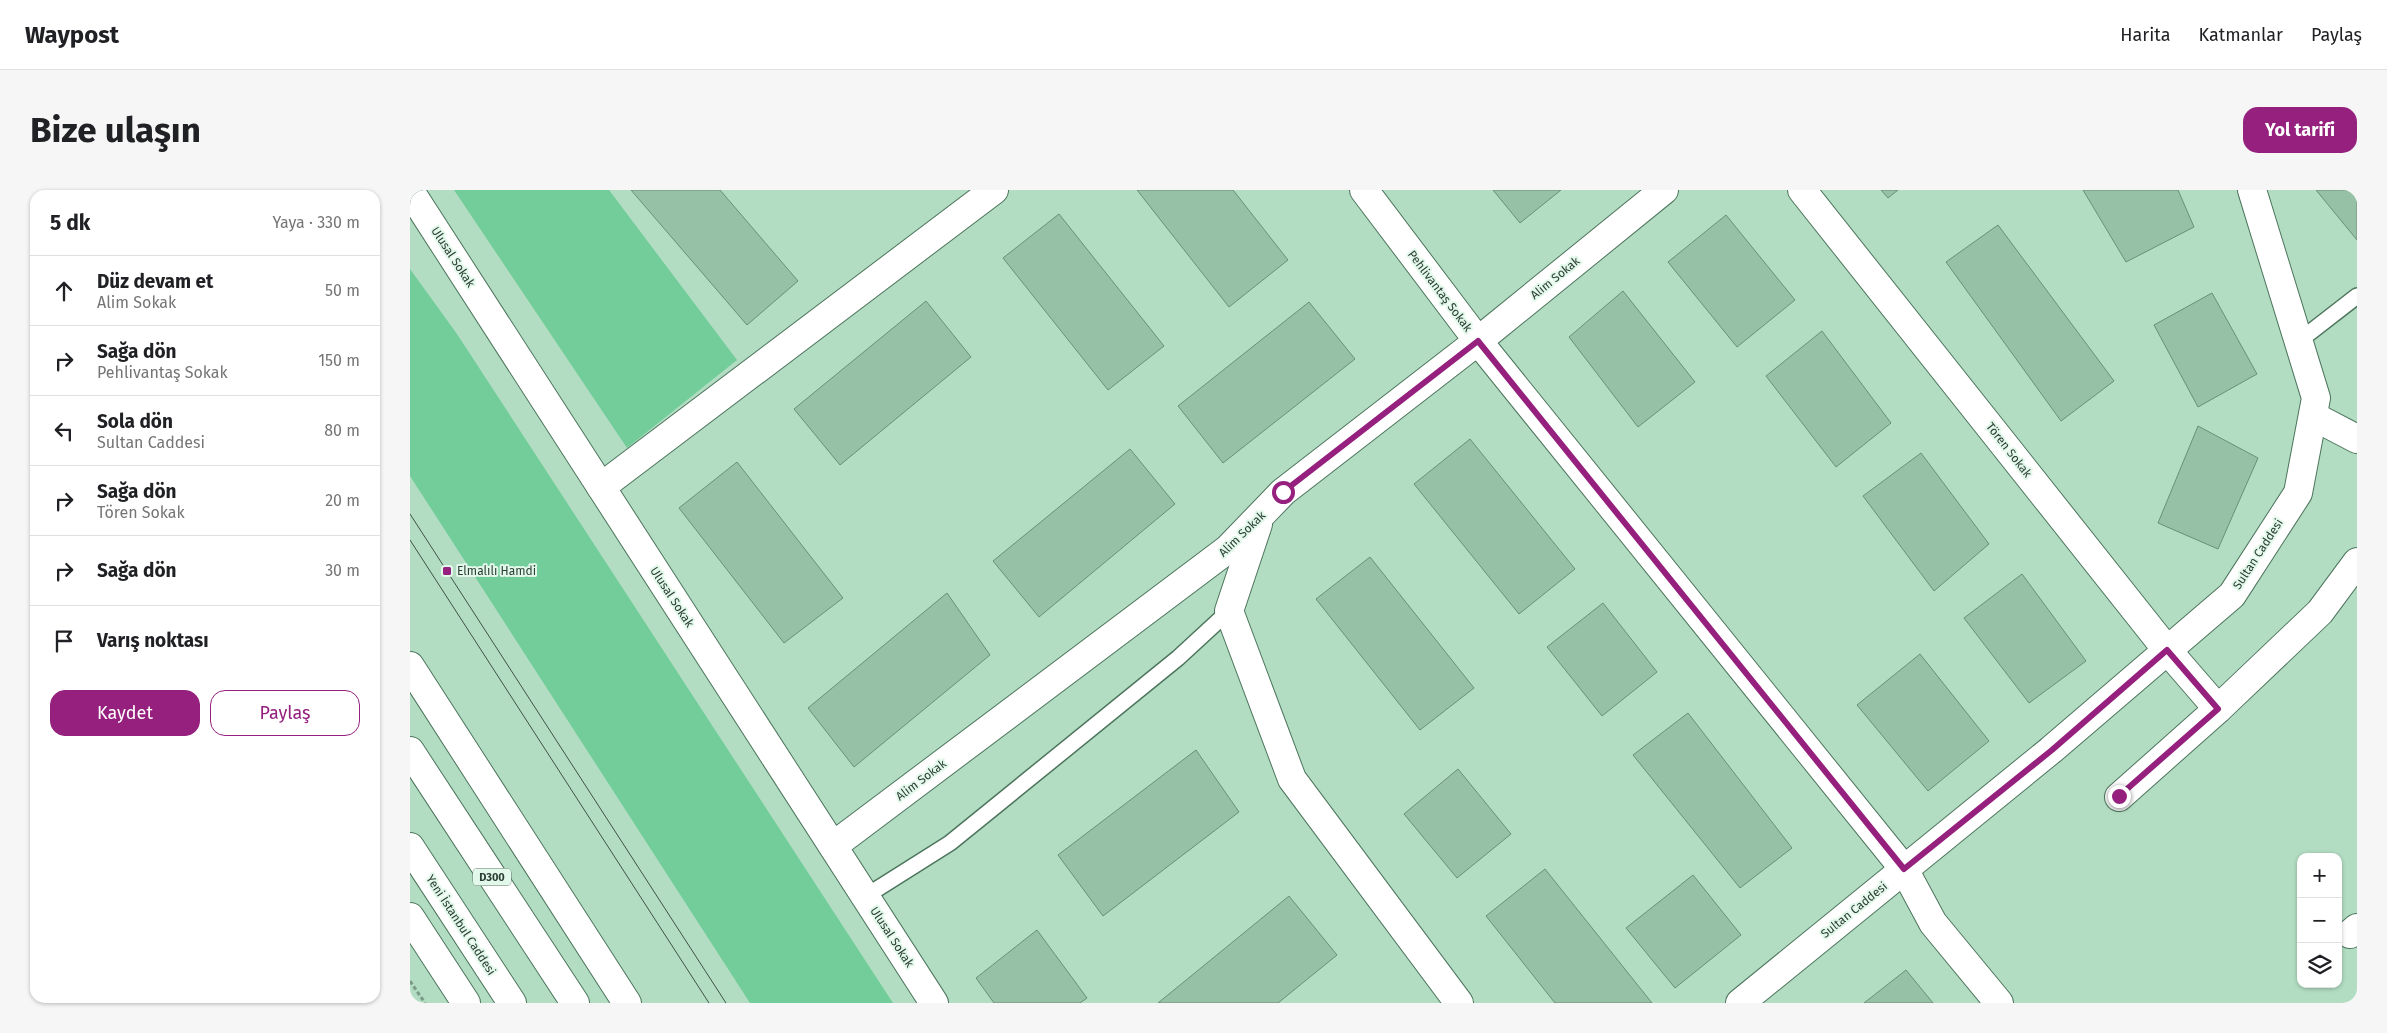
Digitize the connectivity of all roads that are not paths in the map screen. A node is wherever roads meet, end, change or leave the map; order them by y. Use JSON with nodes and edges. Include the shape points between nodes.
{"nodes":[{"id":1,"x":994,"y":190,"type":"edge"},
{"id":2,"x":1364,"y":190,"type":"edge"},
{"id":3,"x":1664,"y":190,"type":"edge"},
{"id":4,"x":1802,"y":190,"type":"edge"},
{"id":5,"x":2252,"y":190,"type":"edge"},
{"id":6,"x":410,"y":191,"type":"edge"},
{"id":7,"x":2357,"y":296,"type":"edge"},
{"id":8,"x":2299,"y":340,"type":"junction"},
{"id":9,"x":1478,"y":341,"type":"junction"},
{"id":10,"x":2313,"y":416,"type":"junction"},
{"id":11,"x":2357,"y":439,"type":"edge"},
{"id":12,"x":601,"y":487,"type":"junction"},
{"id":13,"x":1261,"y":515,"type":"junction"},
{"id":14,"x":2357,"y":562,"type":"edge"},
{"id":15,"x":1229,"y":611,"type":"junction"},
{"id":16,"x":2167,"y":650,"type":"junction"},
{"id":17,"x":410,"y":666,"type":"edge"},
{"id":18,"x":2218,"y":709,"type":"junction"},
{"id":19,"x":410,"y":751,"type":"edge"},
{"id":20,"x":2119,"y":796,"type":"dead end"},
{"id":21,"x":834,"y":846,"type":"junction"},
{"id":22,"x":410,"y":847,"type":"edge"},
{"id":23,"x":1904,"y":869,"type":"junction"},
{"id":24,"x":866,"y":896,"type":"junction"},
{"id":25,"x":410,"y":917,"type":"edge"},
{"id":26,"x":466,"y":1003,"type":"edge"},
{"id":27,"x":512,"y":1003,"type":"edge"},
{"id":28,"x":575,"y":1003,"type":"edge"},
{"id":29,"x":627,"y":1003,"type":"edge"},
{"id":30,"x":934,"y":1003,"type":"edge"},
{"id":31,"x":1459,"y":1003,"type":"edge"},
{"id":32,"x":1740,"y":1003,"type":"edge"},
{"id":33,"x":1999,"y":1003,"type":"edge"}],
"edges":[{"from":1,"to":12,"type":"main road"},
{"from":2,"to":9,"type":"main road","name":"Pehlivantaş Sokak"},
{"from":3,"to":9,"type":"main road","name":"Alim Sokak"},
{"from":4,"to":16,"type":"main road","name":"Tören Sokak"},
{"from":5,"to":8,"type":"main road","name":"Sultan Caddesi"},
{"from":6,"to":12,"type":"main road","name":"Ulusal Sokak"},
{"from":7,"to":8,"type":"lane"},
{"from":8,"to":10,"type":"main road","name":"Sultan Caddesi","via":[[2316,398]]},
{"from":9,"to":13,"type":"main road","name":"Alim Sokak","via":[[1283,492]]},
{"from":9,"to":23,"type":"main road","name":"Pehlivantaş Sokak"},
{"from":10,"to":11,"type":"main road"},
{"from":10,"to":16,"type":"main road","name":"Sultan Caddesi","via":[[2298,493],[2232,595]]},
{"from":12,"to":21,"type":"main road","name":"Ulusal Sokak"},
{"from":13,"to":15,"type":"main road"},
{"from":13,"to":21,"type":"main road","name":"Alim Sokak","via":[[1228,550]]},
{"from":14,"to":18,"type":"main road","via":[[2320,612]]},
{"from":15,"to":24,"type":"lane","via":[[1178,658],[950,842]]},
{"from":15,"to":31,"type":"main road","via":[[1292,779]]},
{"from":16,"to":18,"type":"main road","name":"Tören Sokak"},
{"from":16,"to":23,"type":"main road","name":"Sultan Caddesi","via":[[2052,750]]},
{"from":17,"to":29,"type":"main road"},
{"from":18,"to":20,"type":"main road"},
{"from":19,"to":28,"type":"main road","number":"D300"},
{"from":21,"to":24,"type":"main road","name":"Ulusal Sokak"},
{"from":22,"to":27,"type":"main road","name":"Yeni İstanbul Caddesi"},
{"from":23,"to":32,"type":"main road","name":"Sultan Caddesi"},
{"from":23,"to":33,"type":"main road","name":"Pehlivantaş Sokak","via":[[1933,923]]},
{"from":24,"to":30,"type":"main road","name":"Ulusal Sokak"},
{"from":25,"to":26,"type":"main road"}]}
